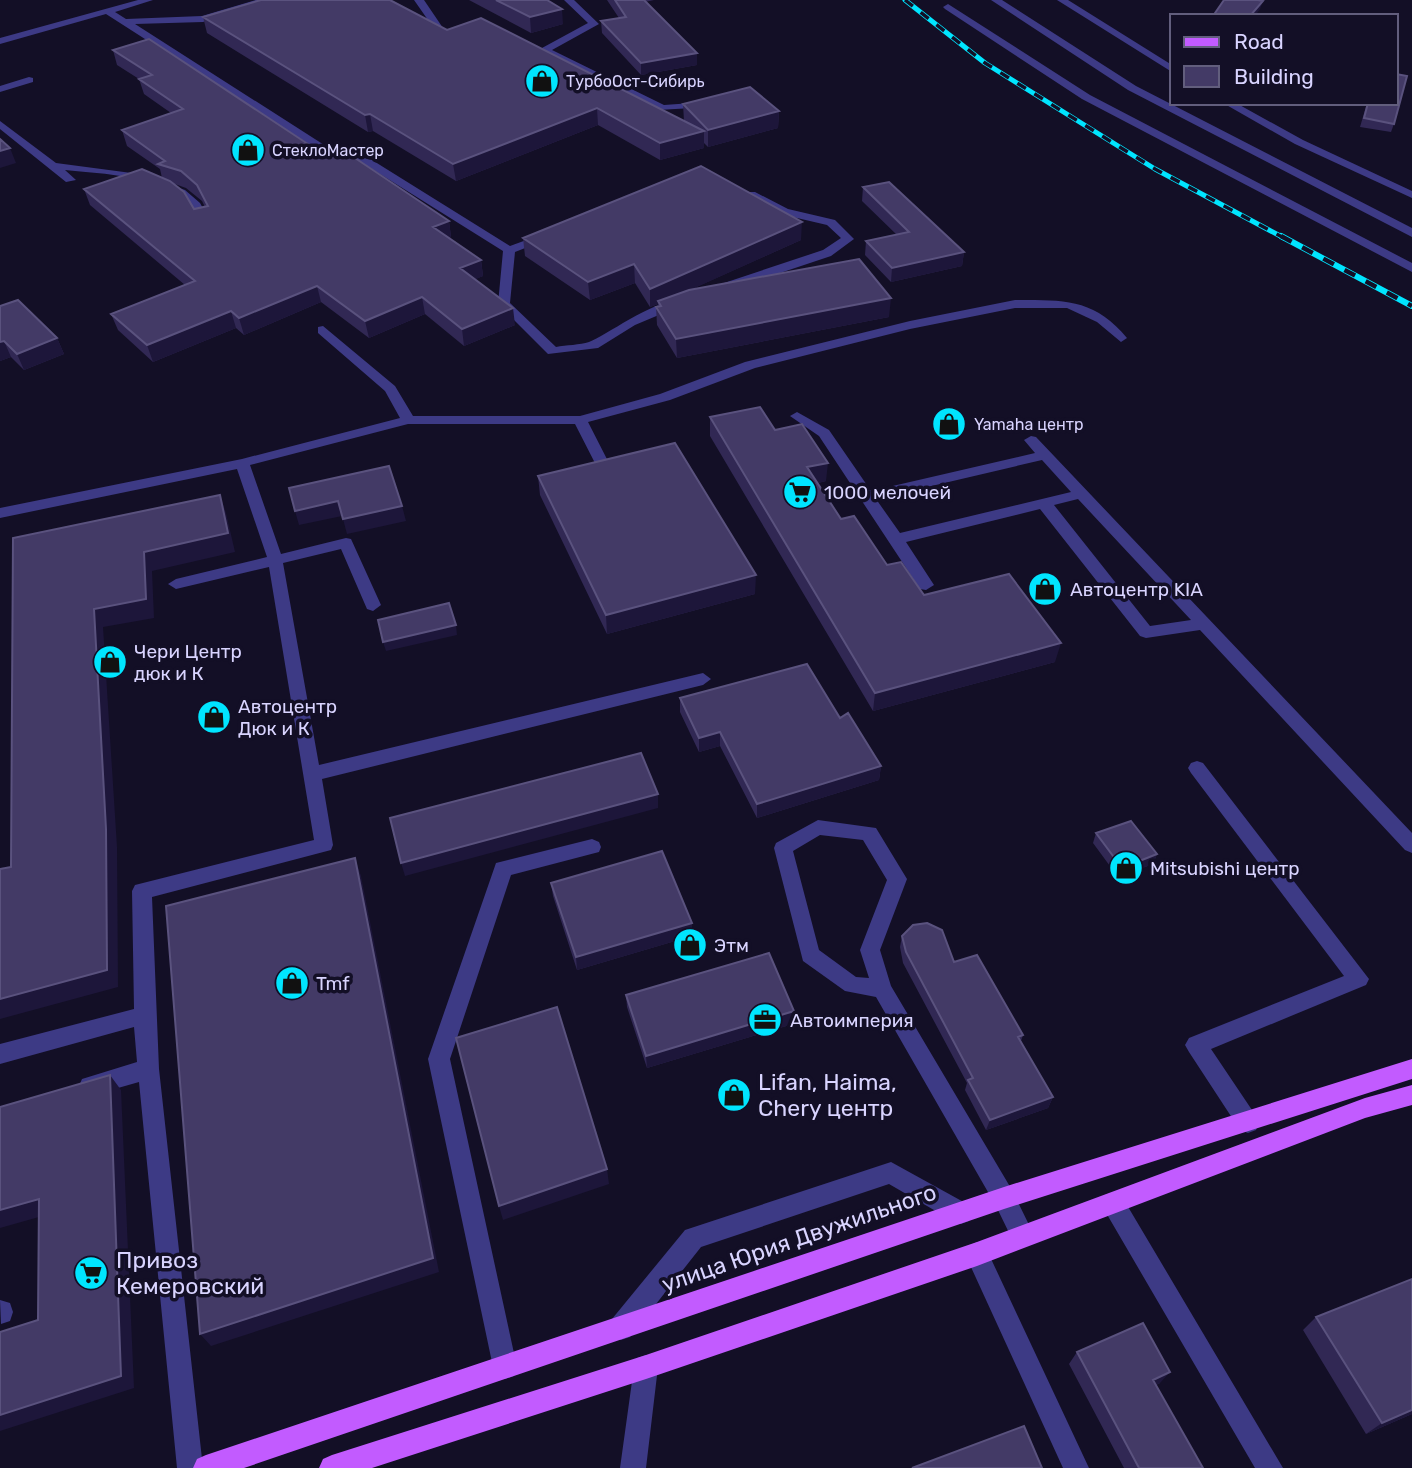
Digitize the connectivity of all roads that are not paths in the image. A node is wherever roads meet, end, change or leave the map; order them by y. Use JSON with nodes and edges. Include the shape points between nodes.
{"nodes":[{"id":1,"x":148,"y":0,"type":"edge"},
{"id":2,"x":265,"y":0,"type":"edge"},
{"id":3,"x":419,"y":0,"type":"edge"},
{"id":4,"x":569,"y":0,"type":"edge"},
{"id":5,"x":996,"y":0,"type":"edge"},
{"id":6,"x":1062,"y":0,"type":"edge"},
{"id":7,"x":948,"y":7,"type":"dead end"},
{"id":8,"x":107,"y":11,"type":"junction"},
{"id":9,"x":126,"y":22,"type":"junction"},
{"id":10,"x":439,"y":28,"type":"edge"},
{"id":11,"x":0,"y":41,"type":"edge"},
{"id":12,"x":1170,"y":68,"type":"edge"},
{"id":13,"x":29,"y":80,"type":"dead end"},
{"id":14,"x":0,"y":89,"type":"edge"},
{"id":15,"x":1120,"y":90,"type":"junction"},
{"id":16,"x":1086,"y":97,"type":"junction"},
{"id":17,"x":714,"y":104,"type":"edge"},
{"id":18,"x":1232,"y":105,"type":"edge"},
{"id":19,"x":0,"y":124,"type":"edge"},
{"id":20,"x":52,"y":166,"type":"junction"},
{"id":21,"x":70,"y":180,"type":"dead end"},
{"id":22,"x":735,"y":186,"type":"edge"},
{"id":23,"x":1412,"y":195,"type":"edge"},
{"id":24,"x":204,"y":221,"type":"edge"},
{"id":25,"x":559,"y":231,"type":"edge"},
{"id":26,"x":1412,"y":233,"type":"edge"},
{"id":27,"x":509,"y":250,"type":"junction"},
{"id":28,"x":1412,"y":268,"type":"edge"},
{"id":29,"x":708,"y":293,"type":"edge"},
{"id":30,"x":695,"y":298,"type":"edge"},
{"id":31,"x":323,"y":330,"type":"dead end"},
{"id":32,"x":1121,"y":338,"type":"dead end"},
{"id":33,"x":797,"y":416,"type":"dead end"},
{"id":34,"x":408,"y":420,"type":"junction"},
{"id":35,"x":580,"y":420,"type":"junction"},
{"id":36,"x":1031,"y":440,"type":"dead end"},
{"id":37,"x":1045,"y":455,"type":"junction"},
{"id":38,"x":242,"y":463,"type":"junction"},
{"id":39,"x":604,"y":467,"type":"edge"},
{"id":40,"x":1082,"y":494,"type":"junction"},
{"id":41,"x":865,"y":497,"type":"junction"},
{"id":42,"x":1042,"y":502,"type":"junction"},
{"id":43,"x":0,"y":513,"type":"edge"},
{"id":44,"x":895,"y":539,"type":"junction"},
{"id":45,"x":275,"y":559,"type":"junction"},
{"id":46,"x":176,"y":584,"type":"dead end"},
{"id":47,"x":926,"y":585,"type":"dead end"},
{"id":48,"x":373,"y":605,"type":"dead end"},
{"id":49,"x":1204,"y":624,"type":"junction"},
{"id":50,"x":703,"y":679,"type":"dead end"},
{"id":51,"x":1197,"y":768,"type":"dead end"},
{"id":52,"x":312,"y":774,"type":"junction"},
{"id":53,"x":1412,"y":845,"type":"edge"},
{"id":54,"x":592,"y":847,"type":"dead end"},
{"id":55,"x":882,"y":989,"type":"junction"},
{"id":56,"x":144,"y":1015,"type":"junction"},
{"id":57,"x":0,"y":1054,"type":"edge"},
{"id":58,"x":148,"y":1069,"type":"junction"},
{"id":59,"x":1412,"y":1069,"type":"edge"},
{"id":60,"x":74,"y":1091,"type":"edge"},
{"id":61,"x":1412,"y":1095,"type":"edge"},
{"id":62,"x":1248,"y":1123,"type":"junction"},
{"id":63,"x":1004,"y":1198,"type":"junction"},
{"id":64,"x":1113,"y":1203,"type":"junction"},
{"id":65,"x":961,"y":1213,"type":"junction"},
{"id":66,"x":1022,"y":1235,"type":"junction"},
{"id":67,"x":977,"y":1254,"type":"junction"},
{"id":68,"x":621,"y":1328,"type":"junction"},
{"id":69,"x":505,"y":1367,"type":"junction"},
{"id":70,"x":646,"y":1367,"type":"junction"},
{"id":71,"x":190,"y":1468,"type":"edge"},
{"id":72,"x":206,"y":1468,"type":"edge"},
{"id":73,"x":332,"y":1468,"type":"edge"},
{"id":74,"x":633,"y":1468,"type":"edge"},
{"id":75,"x":1076,"y":1468,"type":"edge"},
{"id":76,"x":1270,"y":1468,"type":"edge"}],
"edges":[{"from":1,"to":8,"type":"street"},
{"from":2,"to":9,"type":"street","via":[[203,19]]},
{"from":3,"to":10,"type":"street"},
{"from":4,"to":17,"type":"street","via":[[594,24],[545,50],[662,108]]},
{"from":5,"to":15,"type":"street"},
{"from":6,"to":12,"type":"street"},
{"from":7,"to":16,"type":"street"},
{"from":8,"to":9,"type":"street"},
{"from":8,"to":11,"type":"street"},
{"from":9,"to":27,"type":"street","via":[[328,152],[368,162]]},
{"from":13,"to":14,"type":"street"},
{"from":15,"to":16,"type":"street"},
{"from":15,"to":26,"type":"street"},
{"from":16,"to":28,"type":"street"},
{"from":18,"to":23,"type":"street"},
{"from":19,"to":20,"type":"street"},
{"from":20,"to":21,"type":"street"},
{"from":20,"to":24,"type":"street","via":[[132,174],[169,186],[202,211]]},
{"from":22,"to":29,"type":"street","via":[[784,212],[831,222],[848,239],[827,253]]},
{"from":25,"to":27,"type":"street"},
{"from":27,"to":30,"type":"street","via":[[504,304],[553,351],[593,345],[630,322]]},
{"from":31,"to":34,"type":"street","via":[[390,389]]},
{"from":32,"to":35,"type":"street","via":[[1101,319],[1069,304],[1015,304],[750,365],[665,397]]},
{"from":33,"to":41,"type":"street","via":[[824,433]]},
{"from":34,"to":35,"type":"street"},
{"from":34,"to":38,"type":"street"},
{"from":35,"to":39,"type":"street"},
{"from":36,"to":37,"type":"street"},
{"from":37,"to":40,"type":"street"},
{"from":37,"to":41,"type":"street"},
{"from":38,"to":43,"type":"street"},
{"from":38,"to":45,"type":"street"},
{"from":40,"to":42,"type":"street"},
{"from":40,"to":49,"type":"street"},
{"from":41,"to":44,"type":"street"},
{"from":42,"to":44,"type":"street"},
{"from":42,"to":49,"type":"street","via":[[1146,632]]},
{"from":44,"to":47,"type":"street"},
{"from":45,"to":46,"type":"street"},
{"from":45,"to":48,"type":"street","via":[[346,543]]},
{"from":45,"to":52,"type":"street"},
{"from":49,"to":53,"type":"street"},
{"from":50,"to":52,"type":"street"},
{"from":51,"to":62,"type":"street","via":[[1359,979],[1196,1045]]},
{"from":52,"to":56,"type":"street","via":[[324,845],[142,891]]},
{"from":54,"to":69,"type":"street","via":[[503,869],[439,1059]]},
{"from":55,"to":55,"type":"street","via":[[852,985],[810,955],[783,848],[818,828],[870,833],[897,879],[870,950]]},
{"from":55,"to":63,"type":"street"},
{"from":56,"to":57,"type":"street"},
{"from":56,"to":58,"type":"street"},
{"from":58,"to":60,"type":"street"},
{"from":58,"to":71,"type":"street"},
{"from":59,"to":62,"type":"main road","name":"улица Юрия Двужильного"},
{"from":61,"to":64,"type":"main road","via":[[1365,1108]]},
{"from":62,"to":63,"type":"main road","name":"улица Юрия Двужильного"},
{"from":63,"to":65,"type":"main road","name":"улица Юрия Двужильного"},
{"from":63,"to":66,"type":"street"},
{"from":64,"to":66,"type":"main road"},
{"from":64,"to":76,"type":"street"},
{"from":65,"to":68,"type":"main road","name":"улица Юрия Двужильного"},
{"from":65,"to":68,"type":"street","via":[[891,1173],[693,1238]]},
{"from":66,"to":67,"type":"main road"},
{"from":67,"to":70,"type":"main road"},
{"from":67,"to":75,"type":"street"},
{"from":68,"to":69,"type":"main road","name":"улица Юрия Двужильного"},
{"from":69,"to":72,"type":"main road","name":"улица Юрия Двужильного"},
{"from":70,"to":73,"type":"main road"},
{"from":70,"to":74,"type":"street"}]}
